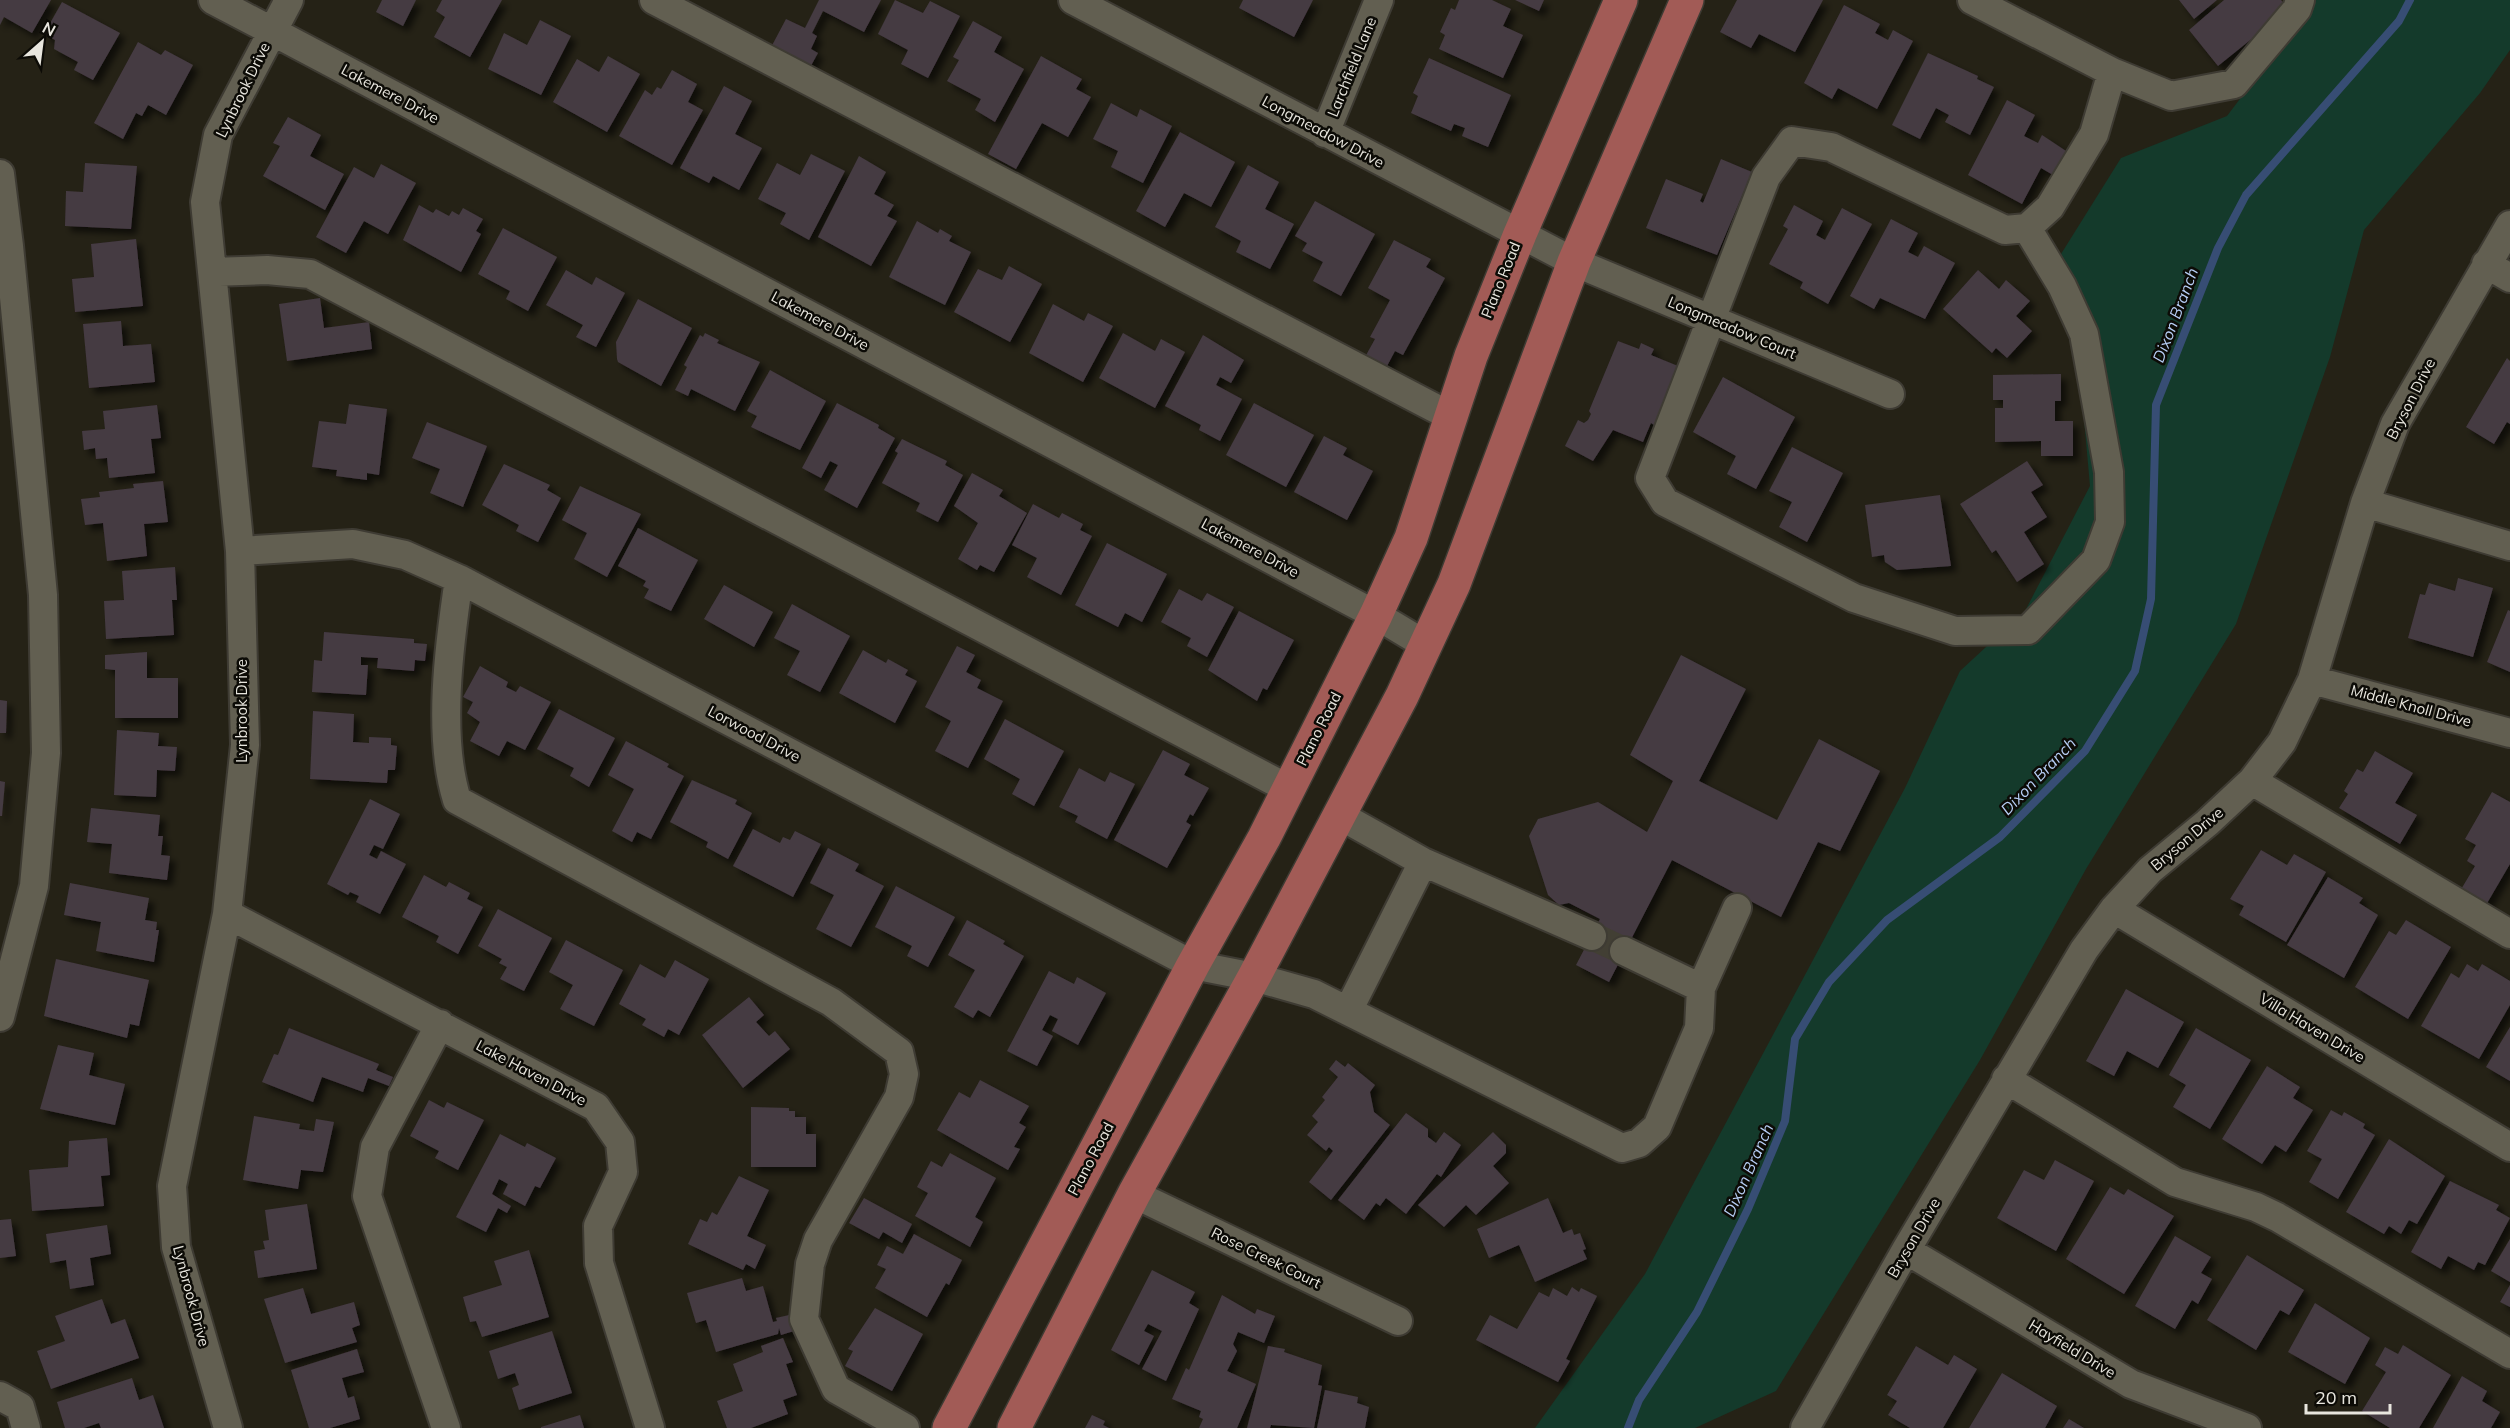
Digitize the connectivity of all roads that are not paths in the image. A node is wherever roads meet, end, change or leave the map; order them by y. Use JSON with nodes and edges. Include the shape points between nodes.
{"nodes":[{"id":1,"x":213,"y":0,"type":"edge"},
{"id":2,"x":289,"y":0,"type":"edge"},
{"id":3,"x":654,"y":0,"type":"edge"},
{"id":4,"x":1073,"y":0,"type":"edge"},
{"id":5,"x":1378,"y":0,"type":"edge"},
{"id":6,"x":1621,"y":0,"type":"edge"},
{"id":7,"x":1687,"y":0,"type":"edge"},
{"id":8,"x":1972,"y":0,"type":"edge"},
{"id":9,"x":2300,"y":0,"type":"edge"},
{"id":10,"x":272,"y":32,"type":"junction"},
{"id":11,"x":2112,"y":72,"type":"junction"},
{"id":12,"x":1325,"y":133,"type":"junction"},
{"id":13,"x":0,"y":174,"type":"edge"},
{"id":14,"x":2510,"y":225,"type":"edge"},
{"id":15,"x":2027,"y":228,"type":"junction"},
{"id":16,"x":1520,"y":234,"type":"junction"},
{"id":17,"x":1574,"y":262,"type":"junction"},
{"id":18,"x":2498,"y":271,"type":"edge"},
{"id":19,"x":212,"y":272,"type":"junction"},
{"id":20,"x":1711,"y":319,"type":"junction"},
{"id":21,"x":1890,"y":394,"type":"dead end"},
{"id":22,"x":1452,"y":417,"type":"junction"},
{"id":23,"x":2365,"y":503,"type":"junction"},
{"id":24,"x":2510,"y":546,"type":"edge"},
{"id":25,"x":240,"y":550,"type":"junction"},
{"id":26,"x":459,"y":579,"type":"junction"},
{"id":27,"x":1376,"y":615,"type":"junction"},
{"id":28,"x":1426,"y":645,"type":"junction"},
{"id":29,"x":2312,"y":680,"type":"junction"},
{"id":30,"x":2510,"y":733,"type":"edge"},
{"id":31,"x":2252,"y":782,"type":"junction"},
{"id":32,"x":1289,"y":789,"type":"junction"},
{"id":33,"x":1340,"y":815,"type":"junction"},
{"id":34,"x":1423,"y":862,"type":"junction"},
{"id":35,"x":1737,"y":908,"type":"dead end"},
{"id":36,"x":2114,"y":909,"type":"junction"},
{"id":37,"x":227,"y":914,"type":"junction"},
{"id":38,"x":2510,"y":934,"type":"edge"},
{"id":39,"x":1592,"y":936,"type":"tunnel mouth"},
{"id":40,"x":1624,"y":951,"type":"tunnel mouth"},
{"id":41,"x":1193,"y":965,"type":"junction"},
{"id":42,"x":1254,"y":977,"type":"junction"},
{"id":43,"x":1701,"y":988,"type":"junction"},
{"id":44,"x":1348,"y":1011,"type":"junction"},
{"id":45,"x":0,"y":1017,"type":"edge"},
{"id":46,"x":440,"y":1024,"type":"junction"},
{"id":47,"x":2006,"y":1079,"type":"junction"},
{"id":48,"x":2510,"y":1147,"type":"edge"},
{"id":49,"x":1134,"y":1194,"type":"junction"},
{"id":50,"x":1906,"y":1250,"type":"junction"},
{"id":51,"x":1398,"y":1321,"type":"dead end"},
{"id":52,"x":2510,"y":1354,"type":"edge"},
{"id":53,"x":0,"y":1396,"type":"edge"},
{"id":54,"x":1814,"y":1425,"type":"edge"},
{"id":55,"x":26,"y":1428,"type":"edge"},
{"id":56,"x":228,"y":1428,"type":"edge"},
{"id":57,"x":446,"y":1428,"type":"edge"},
{"id":58,"x":650,"y":1428,"type":"edge"},
{"id":59,"x":905,"y":1428,"type":"edge"},
{"id":60,"x":949,"y":1428,"type":"edge"},
{"id":61,"x":1014,"y":1428,"type":"edge"},
{"id":62,"x":2247,"y":1428,"type":"edge"}],
"edges":[{"from":1,"to":10,"type":"street","name":"Lakemere Drive"},
{"from":2,"to":10,"type":"street","name":"Lynbrook Drive"},
{"from":3,"to":22,"type":"street"},
{"from":4,"to":12,"type":"street","name":"Longmeadow Drive"},
{"from":5,"to":12,"type":"street","name":"Larchfield Lane"},
{"from":6,"to":16,"type":"main road","name":"Plano Road"},
{"from":7,"to":17,"type":"main road"},
{"from":8,"to":11,"type":"street"},
{"from":9,"to":11,"type":"street","via":[[2297,9],[2234,84],[2171,96]]},
{"from":10,"to":19,"type":"street","name":"Lynbrook Drive","via":[[218,135],[205,202]]},
{"from":10,"to":27,"type":"street","name":"Lakemere Drive"},
{"from":11,"to":15,"type":"street","via":[[2094,134],[2050,207]]},
{"from":12,"to":16,"type":"street","name":"Longmeadow Drive"},
{"from":13,"to":45,"type":"street","via":[[42,595],[46,753],[34,886]]},
{"from":14,"to":18,"type":"street","name":"Bryson Drive"},
{"from":15,"to":20,"type":"street","via":[[2005,230],[1831,147],[1792,141],[1766,177]]},
{"from":15,"to":20,"type":"street","via":[[2062,286],[2084,334],[2109,472],[2110,522],[2096,560],[2028,630],[1955,631],[1854,598],[1665,502],[1650,478]]},
{"from":16,"to":17,"type":"street","name":"Longmeadow Drive"},
{"from":16,"to":22,"type":"main road","name":"Plano Road","via":[[1471,356]]},
{"from":17,"to":20,"type":"street","name":"Longmeadow Court"},
{"from":17,"to":28,"type":"main road","via":[[1472,541]]},
{"from":18,"to":23,"type":"street","name":"Bryson Drive","via":[[2396,424]]},
{"from":19,"to":25,"type":"street","name":"Lynbrook Drive"},
{"from":19,"to":32,"type":"street","via":[[267,270],[310,274]]},
{"from":20,"to":21,"type":"street","name":"Longmeadow Court"},
{"from":22,"to":27,"type":"main road","name":"Plano Road","via":[[1411,538]]},
{"from":23,"to":24,"type":"street"},
{"from":23,"to":29,"type":"street","name":"Bryson Drive"},
{"from":25,"to":26,"type":"street","name":"Lorwood Drive","via":[[353,544],[405,555]]},
{"from":25,"to":37,"type":"street","name":"Lynbrook Drive","via":[[244,745]]},
{"from":26,"to":41,"type":"street","name":"Lorwood Drive"},
{"from":26,"to":59,"type":"street","via":[[452,625],[446,750],[457,800],[831,1002],[899,1052],[904,1074],[899,1097],[818,1240],[810,1264],[804,1319],[836,1389]]},
{"from":27,"to":28,"type":"street","name":"Lakemere Drive"},
{"from":27,"to":32,"type":"main road","name":"Plano Road"},
{"from":28,"to":33,"type":"main road"},
{"from":29,"to":30,"type":"street","name":"Middle Knoll Drive"},
{"from":29,"to":31,"type":"street","name":"Bryson Drive","via":[[2282,742]]},
{"from":31,"to":36,"type":"street","name":"Bryson Drive","via":[[2150,870]]},
{"from":31,"to":38,"type":"street"},
{"from":32,"to":41,"type":"main road","name":"Plano Road"},
{"from":33,"to":34,"type":"street"},
{"from":33,"to":42,"type":"main road"},
{"from":34,"to":39,"type":"street"},
{"from":34,"to":44,"type":"street"},
{"from":35,"to":43,"type":"street"},
{"from":36,"to":47,"type":"street","name":"Bryson Drive","via":[[2084,950]]},
{"from":36,"to":48,"type":"street","name":"Villa Haven Drive"},
{"from":37,"to":46,"type":"street","name":"Lake Haven Drive"},
{"from":37,"to":56,"type":"street","name":"Lynbrook Drive","via":[[172,1186],[176,1247]]},
{"from":40,"to":43,"type":"street"},
{"from":41,"to":42,"type":"street","name":"Lorwood Drive"},
{"from":41,"to":60,"type":"main road","name":"Plano Road"},
{"from":42,"to":44,"type":"street","name":"Lorwood Drive","via":[[1314,994]]},
{"from":42,"to":49,"type":"main road"},
{"from":43,"to":44,"type":"street","name":"Lorwood Drive","via":[[1699,1028],[1657,1127],[1639,1143],[1622,1148]]},
{"from":46,"to":57,"type":"street","via":[[375,1147],[367,1196]]},
{"from":46,"to":58,"type":"street","name":"Lake Haven Drive","via":[[596,1107],[620,1142],[623,1172],[598,1226],[599,1263]]},
{"from":47,"to":50,"type":"street","name":"Bryson Drive"},
{"from":47,"to":52,"type":"street","via":[[2175,1182],[2277,1217]]},
{"from":49,"to":51,"type":"street","name":"Rose Creek Court"},
{"from":49,"to":61,"type":"main road"},
{"from":50,"to":54,"type":"street","name":"Bryson Drive"},
{"from":50,"to":62,"type":"street","name":"Hayfield Drive","via":[[2131,1384]]},
{"from":53,"to":55,"type":"street","via":[[20,1407]]}]}
